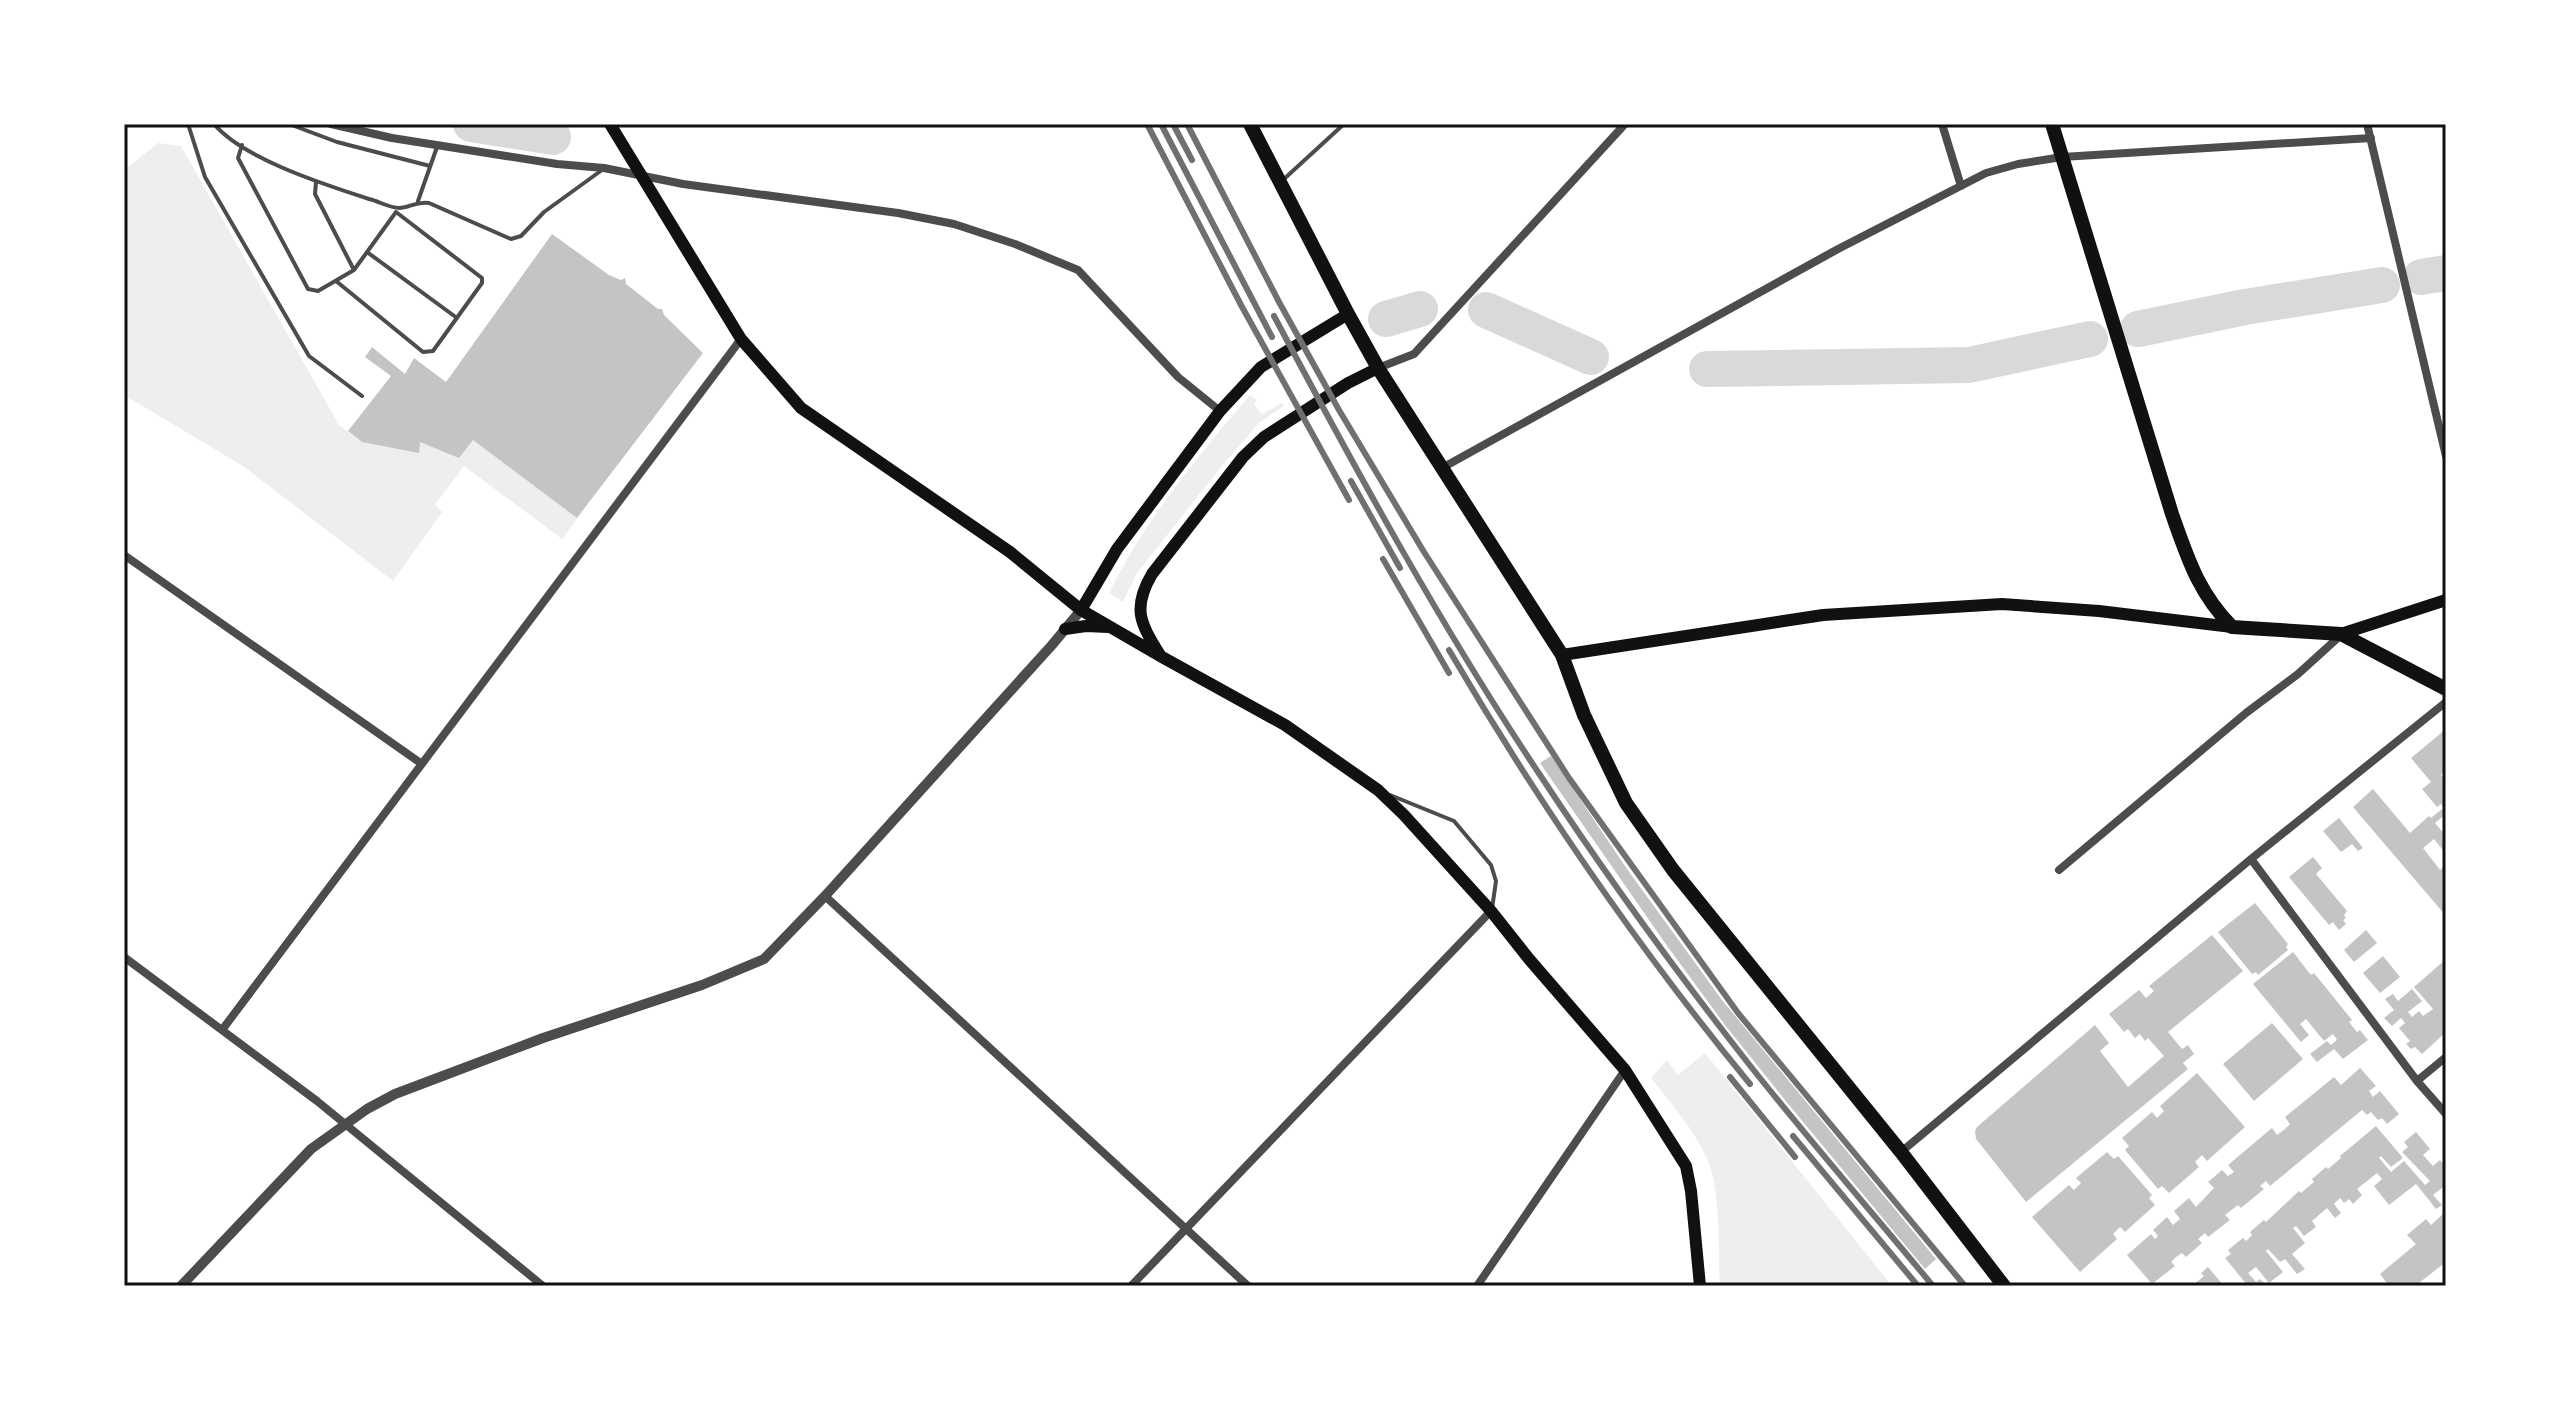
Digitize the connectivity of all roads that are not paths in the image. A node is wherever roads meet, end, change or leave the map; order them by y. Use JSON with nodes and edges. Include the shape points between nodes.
{"nodes":[{"id":1,"x":188,"y":124,"type":"edge"},
{"id":2,"x":214,"y":124,"type":"edge"},
{"id":3,"x":289,"y":124,"type":"edge"},
{"id":4,"x":331,"y":124,"type":"edge"},
{"id":5,"x":610,"y":124,"type":"edge"},
{"id":6,"x":1250,"y":124,"type":"edge"},
{"id":7,"x":1344,"y":124,"type":"edge"},
{"id":8,"x":1625,"y":124,"type":"edge"},
{"id":9,"x":1942,"y":124,"type":"edge"},
{"id":10,"x":2052,"y":124,"type":"edge"},
{"id":11,"x":2367,"y":124,"type":"edge"},
{"id":12,"x":2371,"y":138,"type":"junction"},
{"id":13,"x":438,"y":144,"type":"junction"},
{"id":14,"x":242,"y":145,"type":"junction"},
{"id":15,"x":2062,"y":157,"type":"junction"},
{"id":16,"x":430,"y":166,"type":"junction"},
{"id":17,"x":604,"y":168,"type":"junction"},
{"id":18,"x":643,"y":176,"type":"junction"},
{"id":19,"x":316,"y":182,"type":"junction"},
{"id":20,"x":1279,"y":183,"type":"junction"},
{"id":21,"x":1961,"y":186,"type":"junction"},
{"id":22,"x":418,"y":201,"type":"junction"},
{"id":23,"x":398,"y":210,"type":"junction"},
{"id":24,"x":367,"y":252,"type":"junction"},
{"id":25,"x":354,"y":270,"type":"junction"},
{"id":26,"x":336,"y":281,"type":"junction"},
{"id":27,"x":1348,"y":314,"type":"junction"},
{"id":28,"x":457,"y":318,"type":"junction"},
{"id":29,"x":741,"y":339,"type":"junction"},
{"id":30,"x":1378,"y":368,"type":"junction"},
{"id":31,"x":362,"y":396,"type":"dead end"},
{"id":32,"x":1220,"y":411,"type":"junction"},
{"id":33,"x":2446,"y":456,"type":"edge"},
{"id":34,"x":1441,"y":468,"type":"junction"},
{"id":35,"x":124,"y":555,"type":"edge"},
{"id":36,"x":2446,"y":600,"type":"edge"},
{"id":37,"x":1081,"y":610,"type":"junction"},
{"id":38,"x":2232,"y":627,"type":"junction"},
{"id":39,"x":1111,"y":628,"type":"junction"},
{"id":40,"x":1065,"y":629,"type":"junction"},
{"id":41,"x":2341,"y":634,"type":"junction"},
{"id":42,"x":1562,"y":655,"type":"junction"},
{"id":43,"x":1162,"y":657,"type":"junction"},
{"id":44,"x":2446,"y":689,"type":"edge"},
{"id":45,"x":2446,"y":702,"type":"edge"},
{"id":46,"x":422,"y":764,"type":"junction"},
{"id":47,"x":1378,"y":790,"type":"junction"},
{"id":48,"x":2251,"y":859,"type":"junction"},
{"id":49,"x":2059,"y":870,"type":"dead end"},
{"id":50,"x":825,"y":896,"type":"junction"},
{"id":51,"x":1491,"y":911,"type":"junction"},
{"id":52,"x":124,"y":957,"type":"edge"},
{"id":53,"x":222,"y":1030,"type":"junction"},
{"id":54,"x":2446,"y":1057,"type":"edge"},
{"id":55,"x":1625,"y":1070,"type":"junction"},
{"id":56,"x":2417,"y":1081,"type":"junction"},
{"id":57,"x":2446,"y":1114,"type":"edge"},
{"id":58,"x":1901,"y":1152,"type":"junction"},
{"id":59,"x":1186,"y":1229,"type":"junction"},
{"id":60,"x":181,"y":1286,"type":"edge"},
{"id":61,"x":543,"y":1286,"type":"edge"},
{"id":62,"x":1131,"y":1286,"type":"edge"},
{"id":63,"x":1248,"y":1286,"type":"edge"},
{"id":64,"x":1477,"y":1286,"type":"edge"},
{"id":65,"x":1700,"y":1286,"type":"edge"},
{"id":66,"x":2004,"y":1286,"type":"edge"}],
"edges":[{"from":1,"to":31,"type":"lane","via":[[205,177],[309,356]]},
{"from":2,"to":14,"type":"lane"},
{"from":3,"to":16,"type":"lane"},
{"from":4,"to":13,"type":"street"},
{"from":5,"to":18,"type":"main road"},
{"from":6,"to":20,"type":"main road"},
{"from":7,"to":20,"type":"lane"},
{"from":8,"to":30,"type":"street","via":[[1414,354]]},
{"from":9,"to":21,"type":"street"},
{"from":10,"to":15,"type":"main road"},
{"from":11,"to":12,"type":"street"},
{"from":12,"to":15,"type":"street"},
{"from":12,"to":33,"type":"street"},
{"from":13,"to":16,"type":"lane"},
{"from":13,"to":17,"type":"street"},
{"from":14,"to":19,"type":"lane"},
{"from":14,"to":26,"type":"lane","via":[[238,158],[308,289],[318,291]]},
{"from":15,"to":21,"type":"street","via":[[1986,173]]},
{"from":15,"to":38,"type":"main road","via":[[2192,571]]},
{"from":16,"to":22,"type":"lane"},
{"from":17,"to":18,"type":"street"},
{"from":17,"to":22,"type":"lane","via":[[511,239]]},
{"from":18,"to":29,"type":"main road"},
{"from":18,"to":32,"type":"street","via":[[954,224],[1061,262],[1078,270],[1178,377]]},
{"from":19,"to":23,"type":"lane"},
{"from":19,"to":25,"type":"lane","via":[[315,194]]},
{"from":20,"to":27,"type":"main road"},
{"from":21,"to":34,"type":"street"},
{"from":22,"to":23,"type":"lane"},
{"from":23,"to":24,"type":"lane"},
{"from":23,"to":28,"type":"lane","via":[[482,278]]},
{"from":24,"to":25,"type":"lane"},
{"from":24,"to":28,"type":"lane"},
{"from":25,"to":26,"type":"lane"},
{"from":26,"to":28,"type":"lane","via":[[423,352],[433,351]]},
{"from":27,"to":30,"type":"main road"},
{"from":27,"to":32,"type":"main road","via":[[1261,367]]},
{"from":29,"to":37,"type":"main road","via":[[801,408],[1010,552]]},
{"from":29,"to":46,"type":"street"},
{"from":30,"to":34,"type":"main road"},
{"from":30,"to":43,"type":"main road","via":[[1264,437],[1152,574],[1139,606],[1146,632]]},
{"from":32,"to":37,"type":"main road","via":[[1117,549]]},
{"from":34,"to":42,"type":"main road"},
{"from":35,"to":46,"type":"street"},
{"from":36,"to":41,"type":"main road"},
{"from":37,"to":39,"type":"main road"},
{"from":37,"to":40,"type":"street"},
{"from":38,"to":41,"type":"main road"},
{"from":38,"to":42,"type":"main road","via":[[2002,604],[1823,615]]},
{"from":39,"to":40,"type":"main road"},
{"from":39,"to":43,"type":"main road"},
{"from":40,"to":50,"type":"street"},
{"from":41,"to":44,"type":"main road"},
{"from":41,"to":49,"type":"street"},
{"from":42,"to":58,"type":"main road","via":[[1626,803],[1673,870]]},
{"from":43,"to":47,"type":"main road","via":[[1285,725]]},
{"from":45,"to":48,"type":"street"},
{"from":46,"to":53,"type":"street"},
{"from":47,"to":51,"type":"main road"},
{"from":47,"to":51,"type":"lane","via":[[1454,821],[1491,865],[1496,881]]},
{"from":48,"to":56,"type":"street"},
{"from":48,"to":58,"type":"street"},
{"from":50,"to":59,"type":"street"},
{"from":50,"to":60,"type":"street","via":[[764,959],[543,1038],[367,1109],[311,1149]]},
{"from":51,"to":55,"type":"main road"},
{"from":51,"to":59,"type":"street"},
{"from":52,"to":53,"type":"street"},
{"from":53,"to":61,"type":"street"},
{"from":54,"to":56,"type":"street"},
{"from":55,"to":64,"type":"street"},
{"from":55,"to":65,"type":"main road","via":[[1686,1166]]},
{"from":56,"to":57,"type":"street"},
{"from":58,"to":66,"type":"main road"},
{"from":59,"to":62,"type":"street"},
{"from":59,"to":63,"type":"street"}]}
